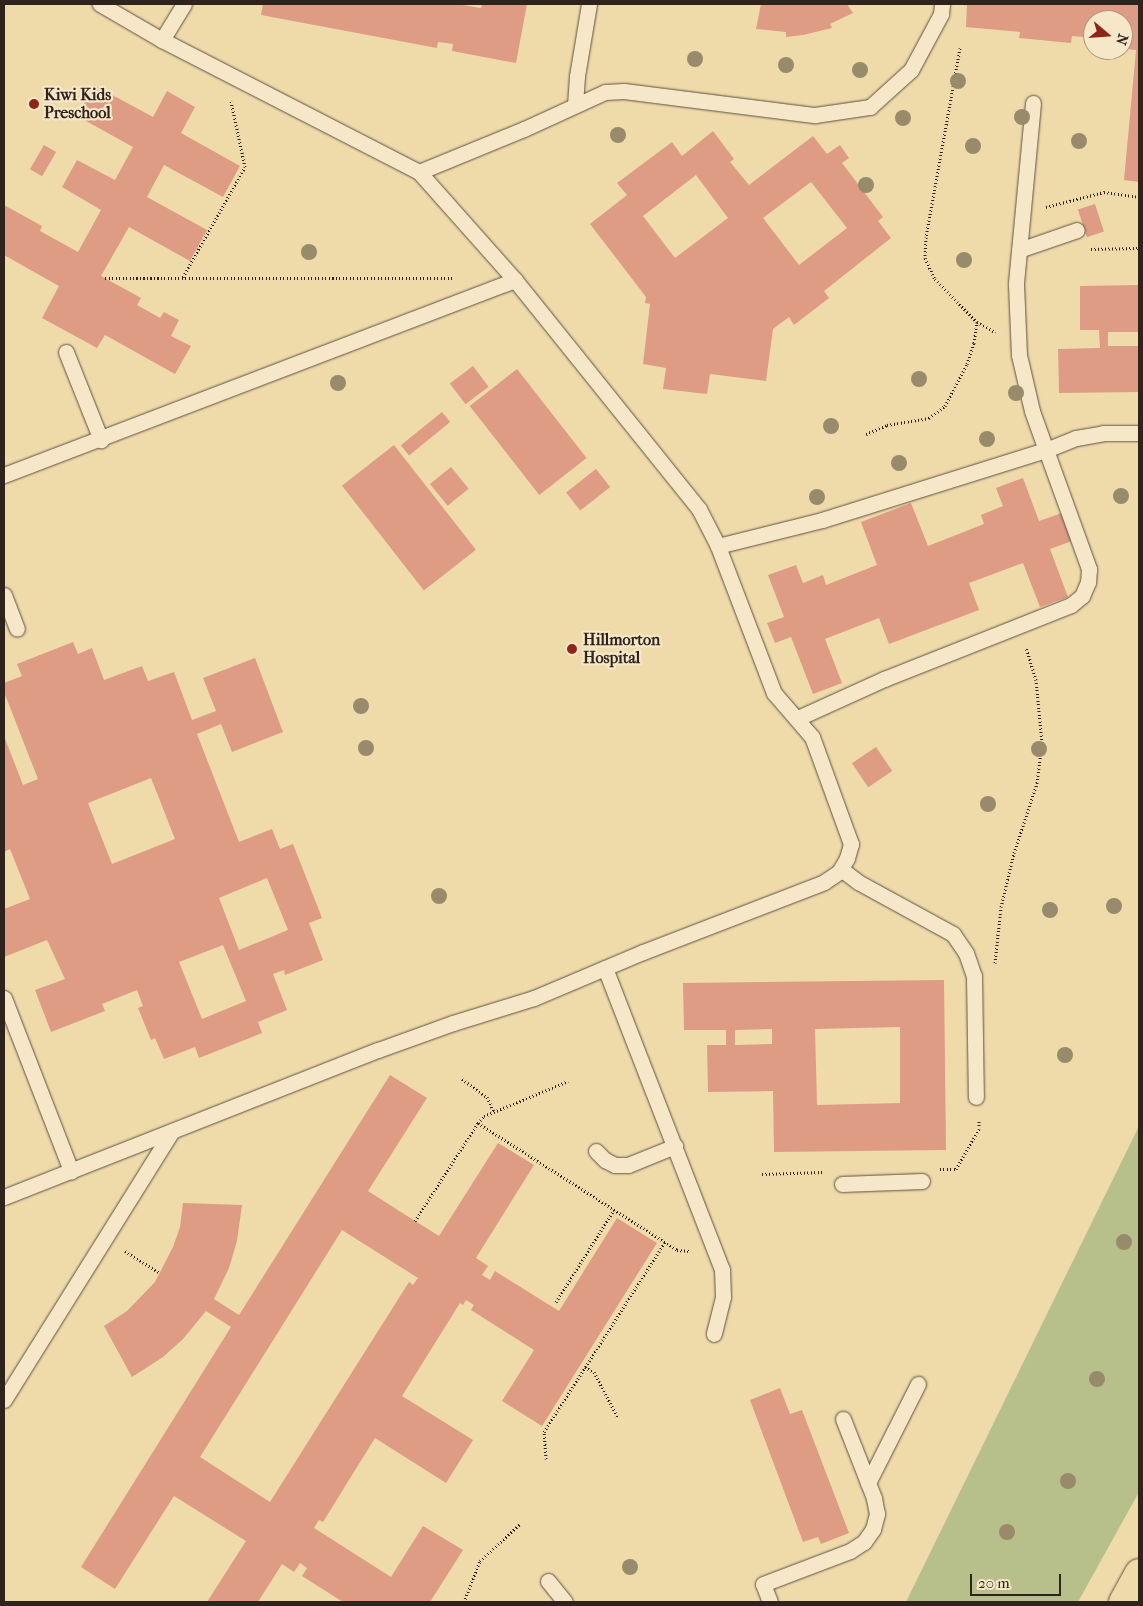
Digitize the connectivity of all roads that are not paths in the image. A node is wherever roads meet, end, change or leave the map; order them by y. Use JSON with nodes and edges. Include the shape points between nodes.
{"nodes":[{"id":1,"x":100,"y":4,"type":"edge"},
{"id":2,"x":184,"y":4,"type":"edge"},
{"id":3,"x":589,"y":4,"type":"edge"},
{"id":4,"x":942,"y":4,"type":"edge"},
{"id":5,"x":162,"y":40,"type":"junction"},
{"id":6,"x":1033,"y":103,"type":"dead end"},
{"id":7,"x":575,"y":105,"type":"junction"},
{"id":8,"x":419,"y":172,"type":"junction"},
{"id":9,"x":1078,"y":230,"type":"dead end"},
{"id":10,"x":1020,"y":250,"type":"junction"},
{"id":11,"x":515,"y":280,"type":"junction"},
{"id":12,"x":66,"y":352,"type":"dead end"},
{"id":13,"x":1139,"y":433,"type":"edge"},
{"id":14,"x":101,"y":440,"type":"junction"},
{"id":15,"x":1046,"y":450,"type":"junction"},
{"id":16,"x":4,"y":475,"type":"edge"},
{"id":17,"x":718,"y":546,"type":"junction"},
{"id":18,"x":4,"y":595,"type":"edge"},
{"id":19,"x":17,"y":629,"type":"dead end"},
{"id":20,"x":798,"y":718,"type":"junction"},
{"id":21,"x":840,"y":869,"type":"junction"},
{"id":22,"x":605,"y":968,"type":"junction"},
{"id":23,"x":4,"y":998,"type":"edge"},
{"id":24,"x":976,"y":1097,"type":"dead end"},
{"id":25,"x":172,"y":1132,"type":"junction"},
{"id":26,"x":675,"y":1146,"type":"junction"},
{"id":27,"x":596,"y":1151,"type":"dead end"},
{"id":28,"x":71,"y":1171,"type":"junction"},
{"id":29,"x":922,"y":1181,"type":"dead end"},
{"id":30,"x":842,"y":1184,"type":"dead end"},
{"id":31,"x":4,"y":1197,"type":"edge"},
{"id":32,"x":714,"y":1334,"type":"dead end"},
{"id":33,"x":918,"y":1384,"type":"dead end"},
{"id":34,"x":4,"y":1400,"type":"edge"},
{"id":35,"x":843,"y":1419,"type":"dead end"},
{"id":36,"x":868,"y":1484,"type":"junction"},
{"id":37,"x":1139,"y":1573,"type":"edge"},
{"id":38,"x":548,"y":1581,"type":"dead end"},
{"id":39,"x":565,"y":1602,"type":"edge"},
{"id":40,"x":770,"y":1602,"type":"edge"},
{"id":41,"x":1123,"y":1602,"type":"edge"}],
"edges":[{"from":1,"to":5,"type":"lane"},
{"from":2,"to":5,"type":"lane"},
{"from":3,"to":7,"type":"lane"},
{"from":4,"to":7,"type":"lane","via":[[941,14],[911,70],[870,107],[815,115],[624,91],[604,92]]},
{"from":5,"to":8,"type":"lane"},
{"from":6,"to":10,"type":"lane"},
{"from":7,"to":8,"type":"lane"},
{"from":8,"to":11,"type":"lane"},
{"from":9,"to":10,"type":"lane"},
{"from":10,"to":15,"type":"lane","via":[[1016,284],[1019,355],[1032,411]]},
{"from":11,"to":14,"type":"lane"},
{"from":11,"to":17,"type":"lane","via":[[699,509]]},
{"from":12,"to":14,"type":"lane"},
{"from":13,"to":15,"type":"lane","via":[[1103,433],[1076,438]]},
{"from":14,"to":16,"type":"lane"},
{"from":15,"to":17,"type":"lane","via":[[822,520]]},
{"from":15,"to":20,"type":"lane","via":[[1089,569],[1082,596],[1071,605],[884,679]]},
{"from":17,"to":20,"type":"lane","via":[[774,693]]},
{"from":18,"to":19,"type":"lane"},
{"from":20,"to":21,"type":"lane","via":[[812,737],[851,844]]},
{"from":21,"to":22,"type":"lane","via":[[824,882]]},
{"from":21,"to":24,"type":"lane","via":[[953,934],[966,953],[974,976]]},
{"from":22,"to":25,"type":"lane","via":[[534,998],[378,1050]]},
{"from":22,"to":26,"type":"lane"},
{"from":23,"to":28,"type":"lane"},
{"from":25,"to":28,"type":"lane"},
{"from":25,"to":34,"type":"lane"},
{"from":26,"to":27,"type":"lane","via":[[628,1165],[615,1166]]},
{"from":26,"to":32,"type":"lane","via":[[722,1269],[723,1297]]},
{"from":28,"to":31,"type":"lane"},
{"from":29,"to":30,"type":"lane"},
{"from":33,"to":36,"type":"lane"},
{"from":35,"to":36,"type":"lane"},
{"from":36,"to":40,"type":"lane","via":[[877,1514],[873,1529],[864,1542],[850,1551],[763,1584]]},
{"from":37,"to":41,"type":"highway"},
{"from":38,"to":39,"type":"lane"}]}
